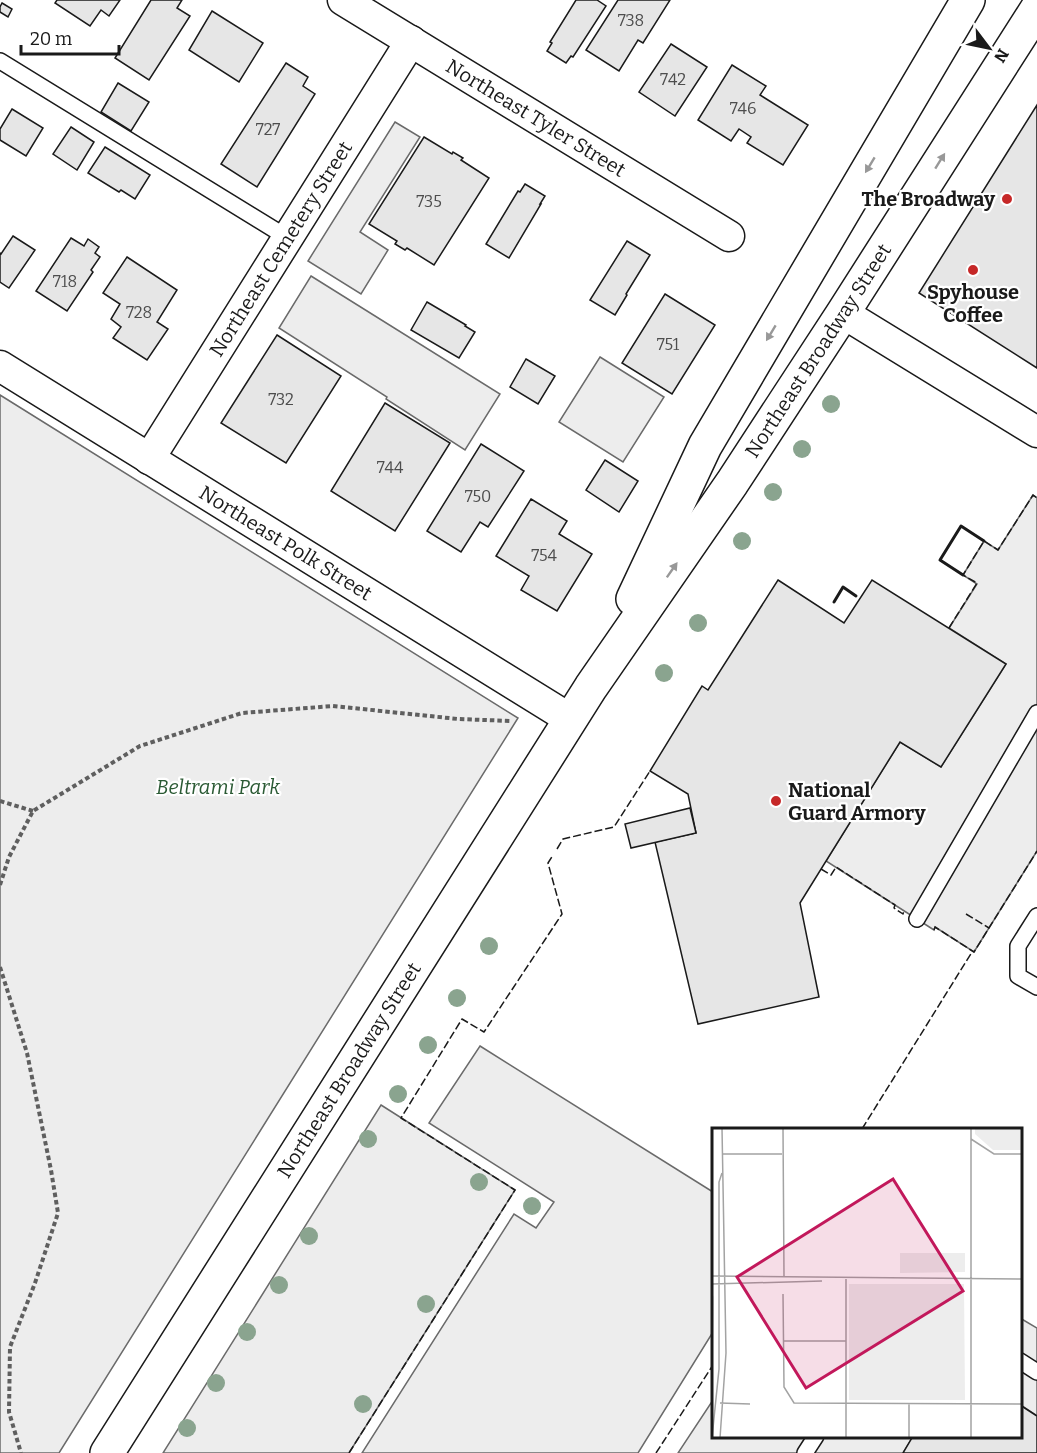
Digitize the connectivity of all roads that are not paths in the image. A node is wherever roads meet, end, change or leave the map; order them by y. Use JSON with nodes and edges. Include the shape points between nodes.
{"nodes":[{"id":1,"x":343,"y":0,"type":"edge"},
{"id":2,"x":968,"y":0,"type":"edge"},
{"id":3,"x":1037,"y":9,"type":"edge"},
{"id":4,"x":411,"y":42,"type":"junction"},
{"id":5,"x":0,"y":61,"type":"edge"},
{"id":6,"x":729,"y":237,"type":"dead end"},
{"id":7,"x":288,"y":238,"type":"junction"},
{"id":8,"x":843,"y":313,"type":"junction"},
{"id":9,"x":0,"y":366,"type":"edge"},
{"id":10,"x":1037,"y":432,"type":"edge"},
{"id":11,"x":149,"y":459,"type":"junction"},
{"id":12,"x":591,"y":687,"type":"junction"},
{"id":13,"x":1037,"y":713,"type":"edge"},
{"id":14,"x":570,"y":720,"type":"junction"},
{"id":15,"x":1037,"y":916,"type":"edge"},
{"id":16,"x":917,"y":919,"type":"dead end"},
{"id":17,"x":1037,"y":987,"type":"edge"},
{"id":18,"x":1022,"y":1362,"type":"edge"},
{"id":19,"x":1037,"y":1372,"type":"edge"},
{"id":20,"x":815,"y":1438,"type":"edge"},
{"id":21,"x":107,"y":1453,"type":"edge"},
{"id":22,"x":805,"y":1453,"type":"edge"}],
"edges":[{"from":1,"to":4,"type":"street","name":"Northeast Tyler Street"},
{"from":2,"to":12,"type":"main road","name":"Northeast Broadway Street","one_way":true,"via":[[705,446]]},
{"from":8,"to":3,"type":"main road","name":"Northeast Broadway Street","one_way":true},
{"from":4,"to":6,"type":"street","name":"Northeast Tyler Street"},
{"from":4,"to":7,"type":"street","name":"Northeast Cemetery Street"},
{"from":5,"to":7,"type":"lane"},
{"from":7,"to":11,"type":"street","name":"Northeast Cemetery Street"},
{"from":8,"to":10,"type":"street"},
{"from":12,"to":8,"type":"main road","name":"Northeast Broadway Street","one_way":true},
{"from":9,"to":11,"type":"street","name":"Northeast Polk Street"},
{"from":11,"to":14,"type":"street","name":"Northeast Polk Street"},
{"from":12,"to":14,"type":"main road","name":"Northeast Broadway Street"},
{"from":13,"to":16,"type":"lane"},
{"from":14,"to":21,"type":"main road","name":"Northeast Broadway Street"},
{"from":15,"to":17,"type":"lane","via":[[1018,946],[1018,976]]},
{"from":18,"to":19,"type":"lane"},
{"from":20,"to":22,"type":"lane"}]}
